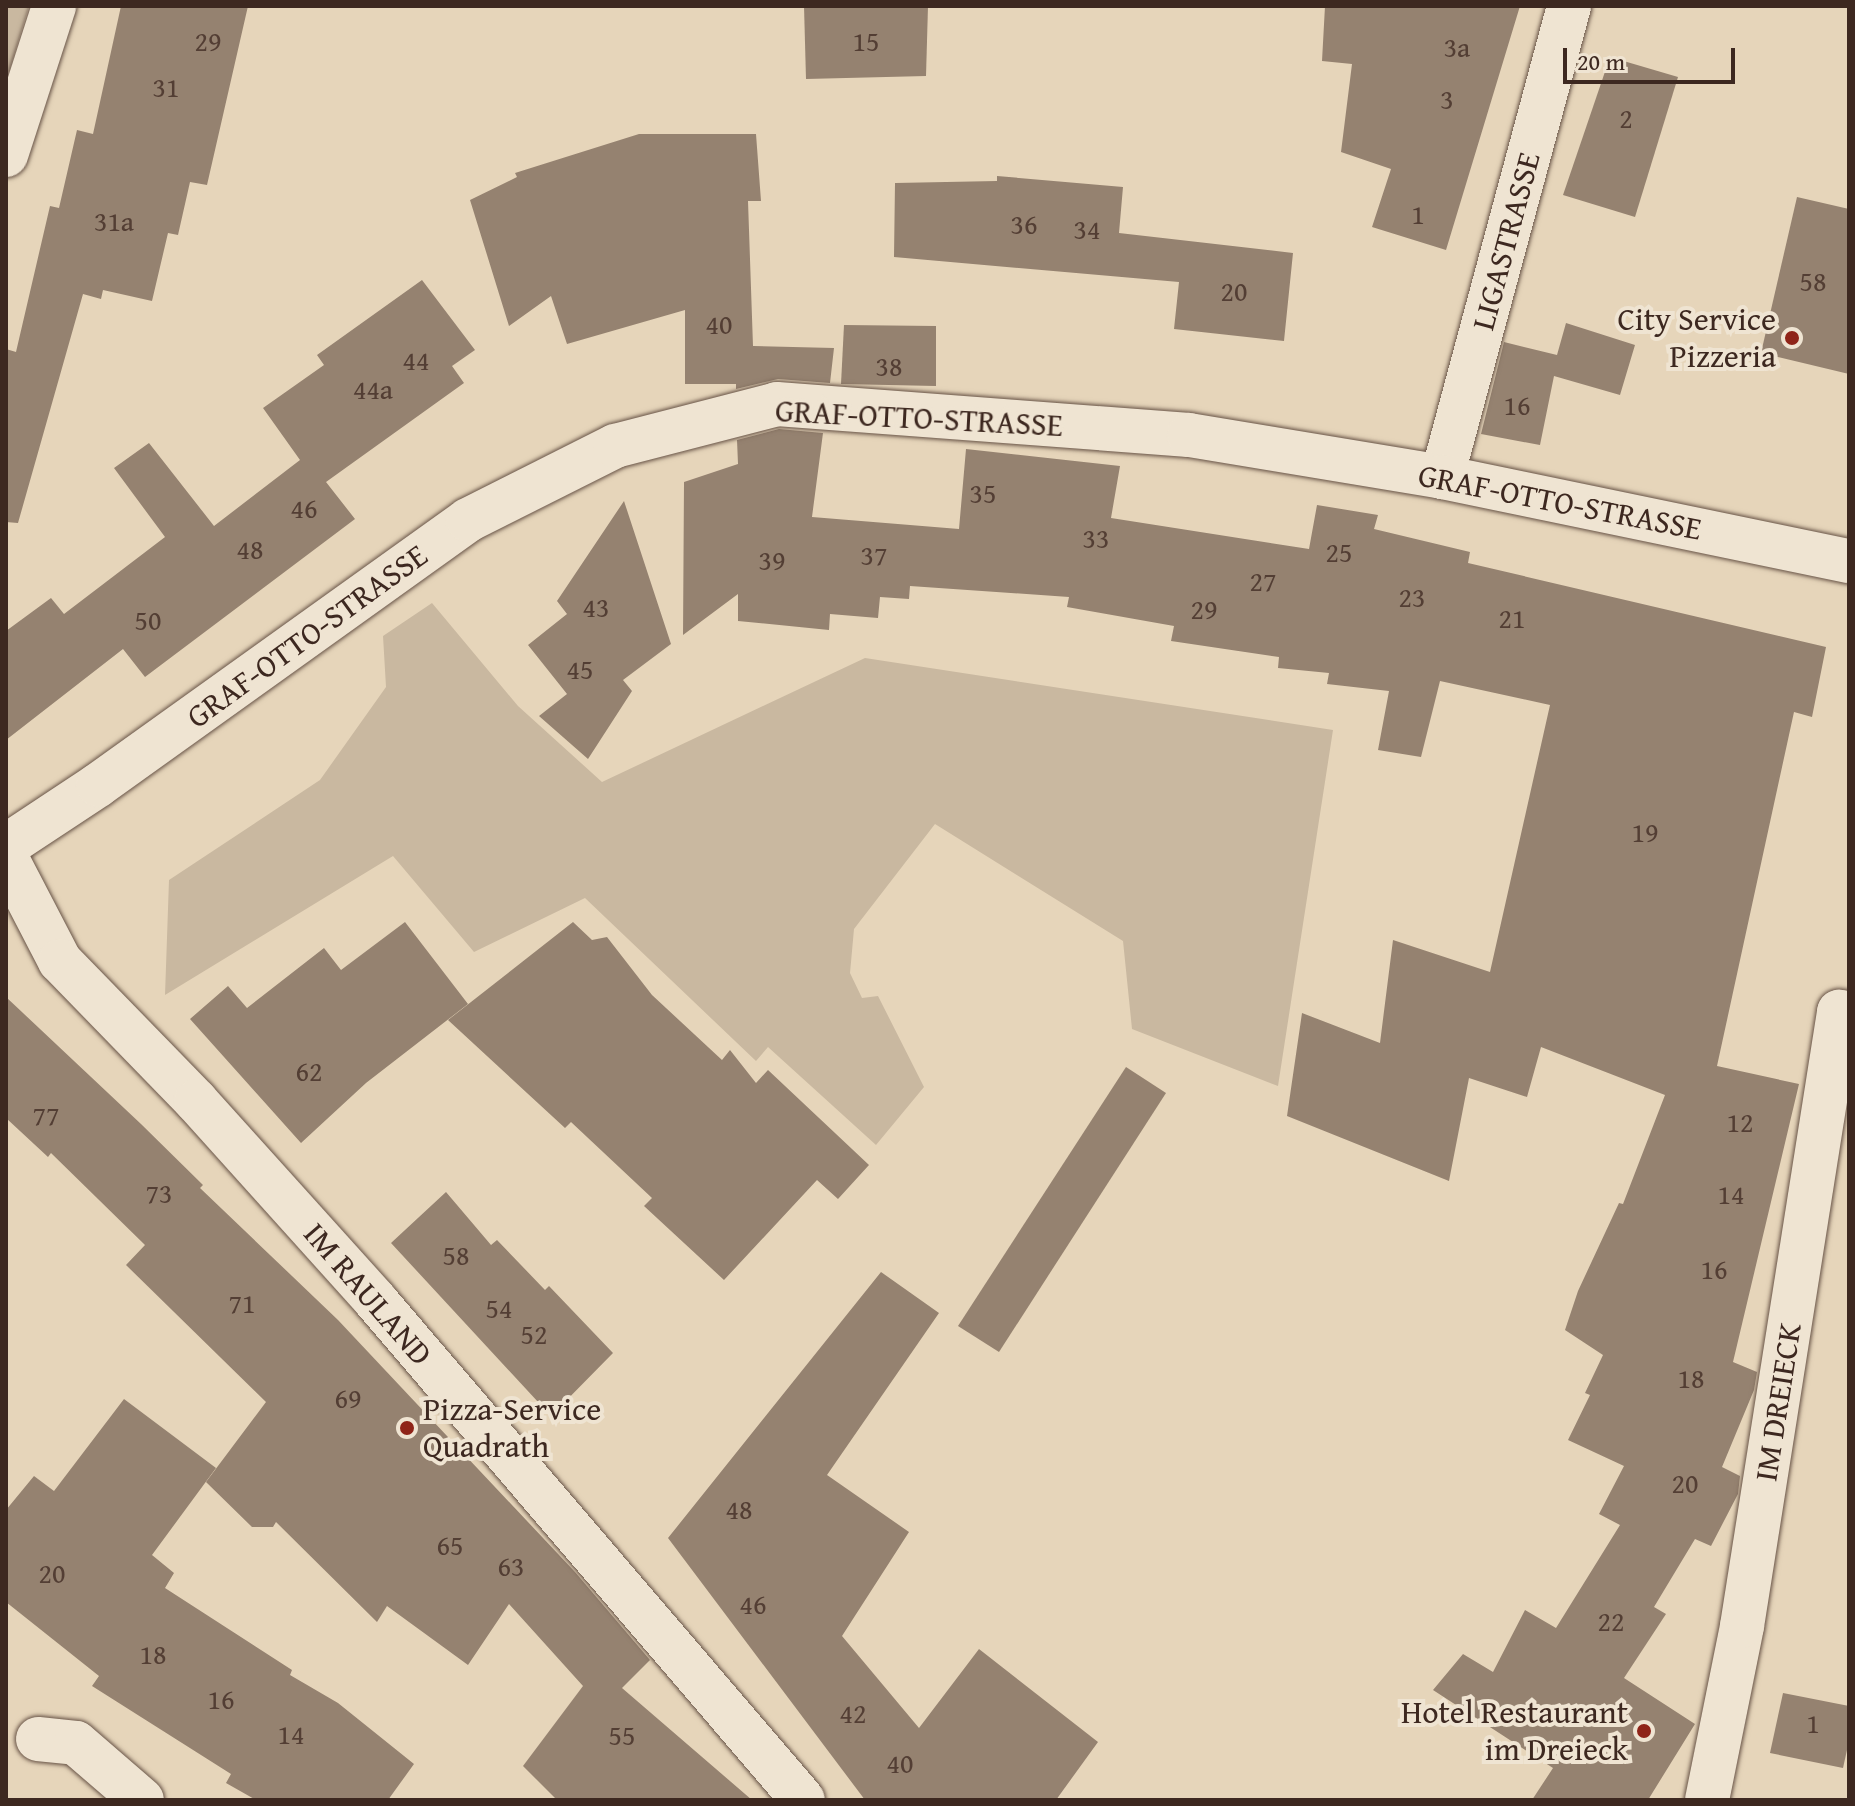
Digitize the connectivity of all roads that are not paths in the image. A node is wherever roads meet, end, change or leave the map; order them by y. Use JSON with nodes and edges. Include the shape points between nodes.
{"nodes":[{"id":1,"x":54,"y":6,"type":"edge"},
{"id":2,"x":1569,"y":6,"type":"edge"},
{"id":3,"x":6,"y":155,"type":"edge"},
{"id":4,"x":1442,"y":477,"type":"junction"},
{"id":5,"x":1849,"y":561,"type":"edge"},
{"id":6,"x":6,"y":846,"type":"edge"},
{"id":7,"x":6,"y":857,"type":"edge"},
{"id":8,"x":1849,"y":1013,"type":"edge"},
{"id":9,"x":38,"y":1739,"type":"dead end"},
{"id":10,"x":142,"y":1800,"type":"edge"},
{"id":11,"x":803,"y":1800,"type":"edge"},
{"id":12,"x":1707,"y":1800,"type":"edge"}],
"edges":[{"from":1,"to":3,"type":"street"},
{"from":2,"to":4,"type":"street","name":"LIGASTRASSE"},
{"from":4,"to":5,"type":"street","name":"GRAF-OTTO-STRASSE"},
{"from":4,"to":6,"type":"street","name":"GRAF-OTTO-STRASSE","via":[[1189,435],[777,404],[615,446],[468,520]]},
{"from":7,"to":11,"type":"street","name":"IM RAULAND","via":[[60,961],[196,1101],[375,1300]]},
{"from":8,"to":12,"type":"street","name":"IM DREIECK","via":[[1839,1012],[1742,1626]]},
{"from":9,"to":10,"type":"street","via":[[76,1743]]}]}
